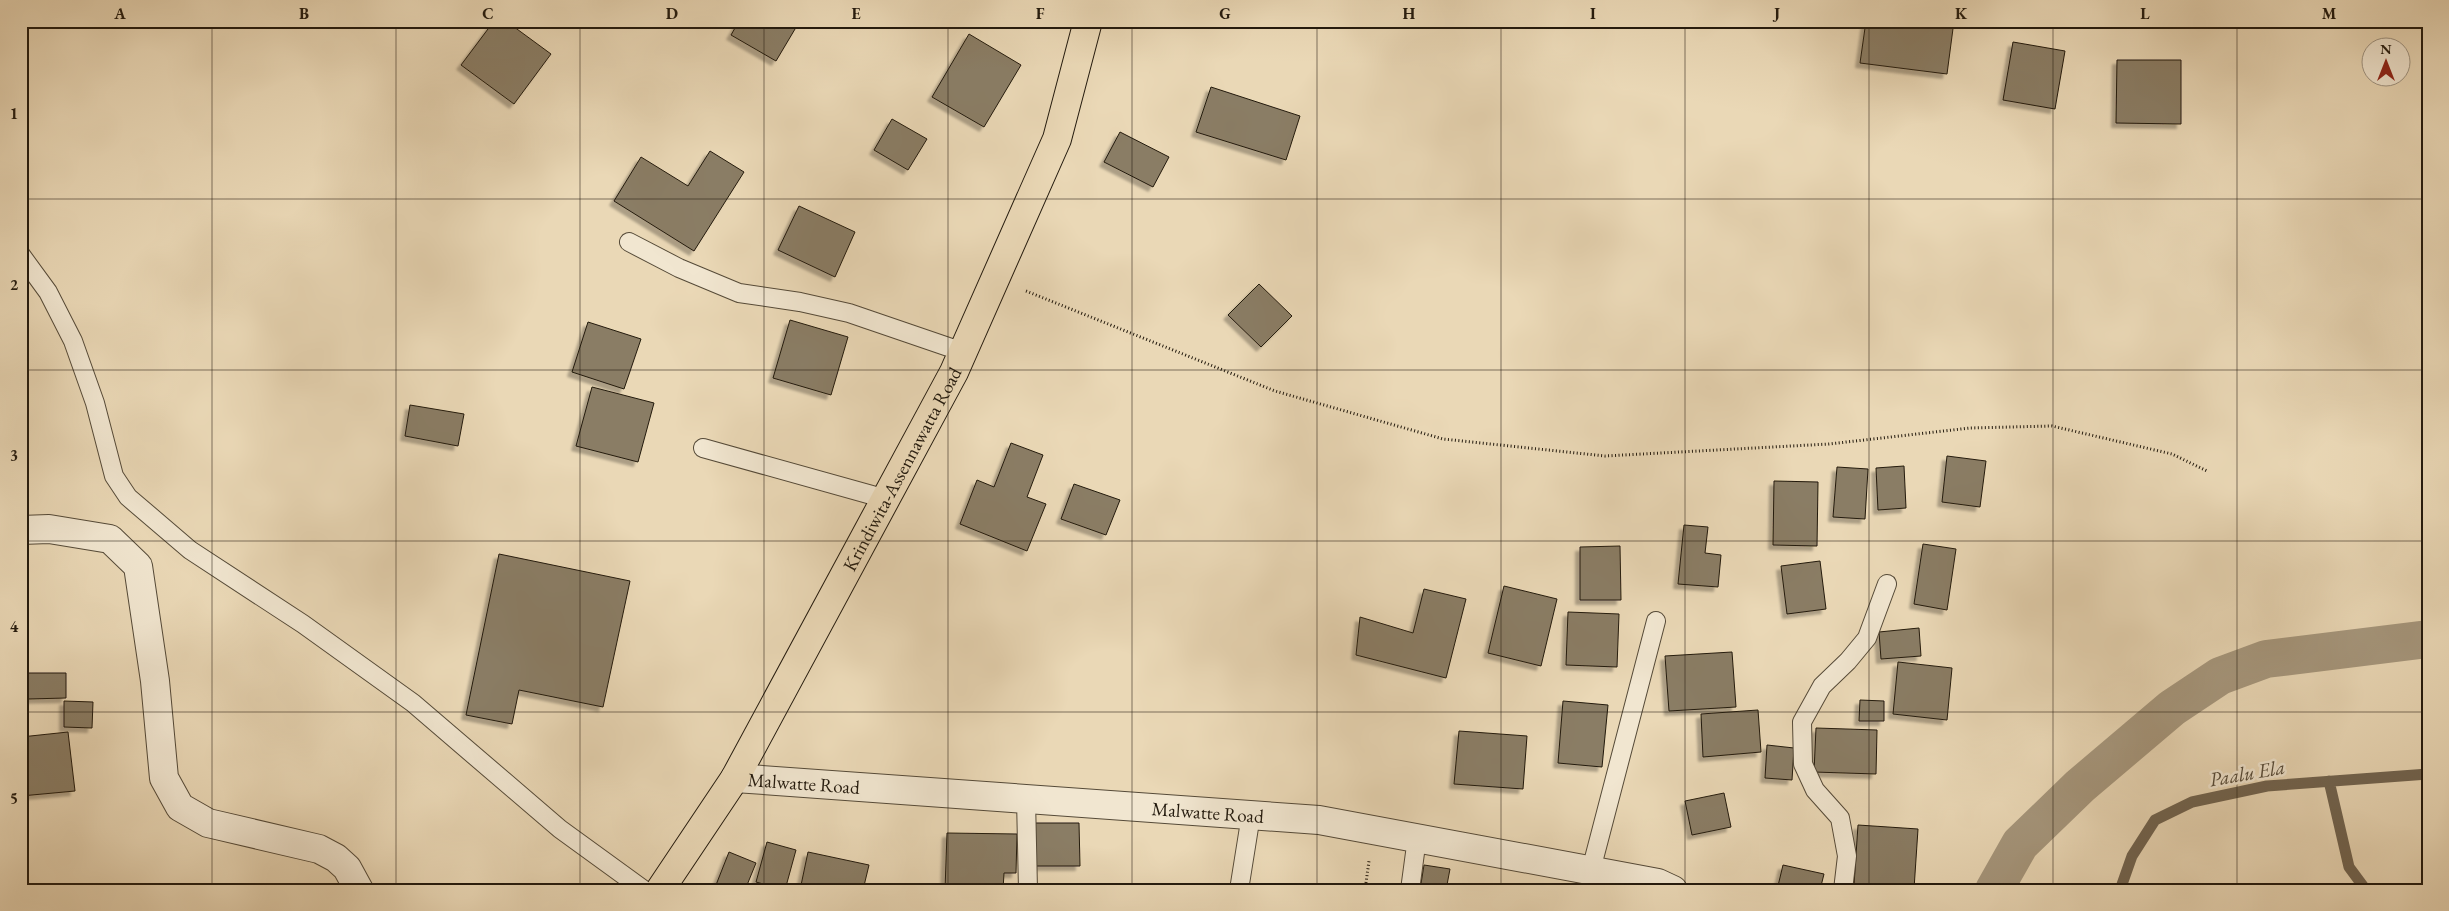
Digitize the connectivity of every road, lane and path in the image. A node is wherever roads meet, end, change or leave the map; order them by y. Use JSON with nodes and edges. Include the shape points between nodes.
{"nodes":[{"id":1,"x":1088,"y":21,"type":"edge"},
{"id":2,"x":629,"y":242,"type":"dead end"},
{"id":3,"x":21,"y":255,"type":"edge"},
{"id":4,"x":995,"y":279,"type":"junction"},
{"id":5,"x":963,"y":352,"type":"junction"},
{"id":6,"x":703,"y":448,"type":"dead end"},
{"id":7,"x":2207,"y":471,"type":"dead end"},
{"id":8,"x":886,"y":499,"type":"junction"},
{"id":9,"x":21,"y":530,"type":"edge"},
{"id":10,"x":1887,"y":584,"type":"dead end"},
{"id":11,"x":1656,"y":621,"type":"dead end"},
{"id":12,"x":735,"y":778,"type":"junction"},
{"id":13,"x":1026,"y":799,"type":"junction"},
{"id":14,"x":1250,"y":815,"type":"junction"},
{"id":15,"x":1417,"y":838,"type":"junction"},
{"id":16,"x":1591,"y":870,"type":"junction"},
{"id":17,"x":359,"y":890,"type":"edge"},
{"id":18,"x":644,"y":890,"type":"edge"},
{"id":19,"x":660,"y":890,"type":"edge"},
{"id":20,"x":1028,"y":890,"type":"edge"},
{"id":21,"x":1239,"y":890,"type":"edge"},
{"id":22,"x":1410,"y":890,"type":"edge"},
{"id":23,"x":1673,"y":890,"type":"edge"},
{"id":24,"x":1842,"y":890,"type":"edge"}],
"edges":[{"from":1,"to":4,"type":"main road","name":"Krindiwita-Assennawatta Road","via":[[1057,139]]},
{"from":2,"to":5,"type":"lane","via":[[678,268],[739,293],[849,313]]},
{"from":3,"to":18,"type":"lane","via":[[48,292],[73,341],[95,403],[114,476],[128,496],[190,550],[303,624],[414,703],[560,829]]},
{"from":4,"to":5,"type":"main road","name":"Krindiwita-Assennawatta Road"},
{"from":4,"to":7,"type":"path","via":[[1275,391],[1443,439],[1605,456],[1829,444],[1970,428],[2052,426],[2172,454]]},
{"from":5,"to":8,"type":"main road","name":"Krindiwita-Assennawatta Road"},
{"from":6,"to":8,"type":"lane"},
{"from":8,"to":12,"type":"main road","name":"Krindiwita-Assennawatta Road"},
{"from":9,"to":17,"type":"street","via":[[49,529],[110,539],[138,566],[155,680],[164,778],[180,807],[208,823],[319,849],[348,868]]},
{"from":10,"to":24,"type":"lane","via":[[1867,638],[1822,686],[1802,722],[1803,764],[1815,790],[1840,818],[1847,856]]},
{"from":11,"to":16,"type":"lane"},
{"from":12,"to":13,"type":"street","name":"Malwatte Road"},
{"from":12,"to":19,"type":"main road","name":"Krindiwita-Assennawatta Road"},
{"from":13,"to":14,"type":"street","name":"Malwatte Road"},
{"from":13,"to":20,"type":"lane"},
{"from":14,"to":15,"type":"street","name":"Malwatte Road","via":[[1320,820]]},
{"from":14,"to":21,"type":"lane"},
{"from":15,"to":16,"type":"street","name":"Malwatte Road"},
{"from":15,"to":22,"type":"lane"},
{"from":16,"to":23,"type":"street","name":"Malwatte Road","via":[[1658,883]]}]}
